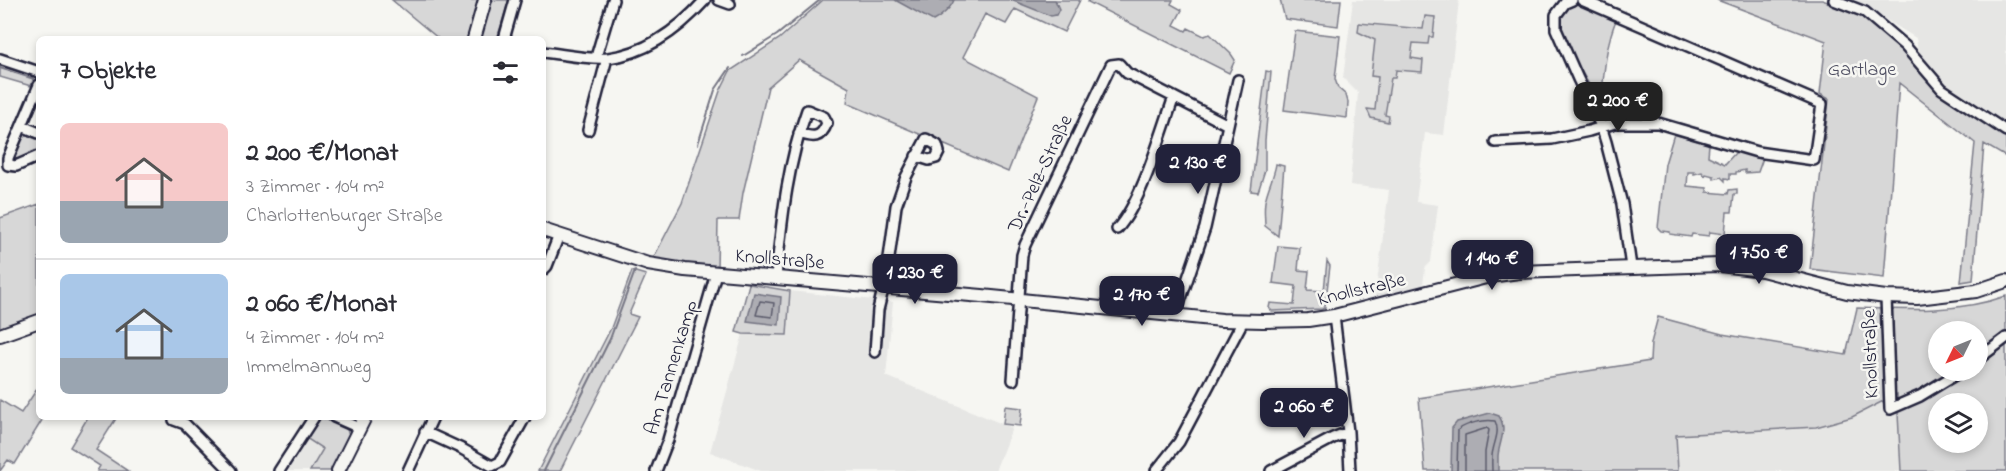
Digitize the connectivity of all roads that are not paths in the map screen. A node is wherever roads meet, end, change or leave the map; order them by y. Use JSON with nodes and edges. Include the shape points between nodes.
{"nodes":[{"id":1,"x":485,"y":0,"type":"edge"},
{"id":2,"x":515,"y":0,"type":"edge"},
{"id":3,"x":613,"y":0,"type":"edge"},
{"id":4,"x":705,"y":0,"type":"edge"},
{"id":5,"x":718,"y":0,"type":"edge"},
{"id":6,"x":1572,"y":0,"type":"edge"},
{"id":7,"x":1582,"y":0,"type":"edge"},
{"id":8,"x":1834,"y":0,"type":"edge"},
{"id":9,"x":730,"y":4,"type":"dead end"},
{"id":10,"x":475,"y":36,"type":"edge"},
{"id":11,"x":505,"y":36,"type":"edge"},
{"id":12,"x":546,"y":52,"type":"edge"},
{"id":13,"x":602,"y":58,"type":"junction"},
{"id":14,"x":0,"y":59,"type":"edge"},
{"id":15,"x":36,"y":71,"type":"edge"},
{"id":16,"x":1238,"y":80,"type":"dead end"},
{"id":17,"x":36,"y":93,"type":"edge"},
{"id":18,"x":1174,"y":97,"type":"junction"},
{"id":19,"x":1227,"y":124,"type":"junction"},
{"id":20,"x":22,"y":126,"type":"junction"},
{"id":21,"x":1601,"y":126,"type":"junction"},
{"id":22,"x":588,"y":130,"type":"dead end"},
{"id":23,"x":2006,"y":131,"type":"edge"},
{"id":24,"x":36,"y":132,"type":"edge"},
{"id":25,"x":799,"y":133,"type":"dead end"},
{"id":26,"x":1495,"y":142,"type":"dead end"},
{"id":27,"x":916,"y":156,"type":"dead end"},
{"id":28,"x":36,"y":157,"type":"edge"},
{"id":29,"x":1117,"y":229,"type":"dead end"},
{"id":30,"x":546,"y":231,"type":"edge"},
{"id":31,"x":559,"y":235,"type":"junction"},
{"id":32,"x":546,"y":267,"type":"edge"},
{"id":33,"x":1631,"y":267,"type":"junction"},
{"id":34,"x":716,"y":273,"type":"junction"},
{"id":35,"x":776,"y":277,"type":"junction"},
{"id":36,"x":2006,"y":281,"type":"edge"},
{"id":37,"x":883,"y":287,"type":"junction"},
{"id":38,"x":1886,"y":297,"type":"junction"},
{"id":39,"x":1020,"y":300,"type":"junction"},
{"id":40,"x":1175,"y":316,"type":"junction"},
{"id":41,"x":1334,"y":316,"type":"junction"},
{"id":42,"x":1243,"y":321,"type":"junction"},
{"id":43,"x":36,"y":322,"type":"edge"},
{"id":44,"x":0,"y":335,"type":"edge"},
{"id":45,"x":2006,"y":338,"type":"edge"},
{"id":46,"x":875,"y":352,"type":"dead end"},
{"id":47,"x":1988,"y":352,"type":"edge"},
{"id":48,"x":1013,"y":380,"type":"dead end"},
{"id":49,"x":1948,"y":381,"type":"edge"},
{"id":50,"x":174,"y":420,"type":"dead end"},
{"id":51,"x":312,"y":420,"type":"edge"},
{"id":52,"x":431,"y":420,"type":"edge"},
{"id":53,"x":523,"y":420,"type":"edge"},
{"id":54,"x":362,"y":423,"type":"edge"},
{"id":55,"x":425,"y":432,"type":"junction"},
{"id":56,"x":1348,"y":432,"type":"junction"},
{"id":57,"x":231,"y":471,"type":"edge"},
{"id":58,"x":279,"y":471,"type":"edge"},
{"id":59,"x":338,"y":471,"type":"edge"},
{"id":60,"x":408,"y":471,"type":"edge"},
{"id":61,"x":656,"y":471,"type":"edge"},
{"id":62,"x":1156,"y":471,"type":"edge"},
{"id":63,"x":1271,"y":471,"type":"edge"},
{"id":64,"x":1350,"y":471,"type":"edge"}],
"edges":[{"from":1,"to":10,"type":"street"},
{"from":2,"to":11,"type":"street"},
{"from":3,"to":13,"type":"street"},
{"from":4,"to":13,"type":"street","via":[[683,23],[654,43]]},
{"from":5,"to":9,"type":"street"},
{"from":6,"to":21,"type":"street","via":[[1557,15],[1556,29]]},
{"from":7,"to":21,"type":"street","via":[[1822,104],[1814,160],[1757,152],[1658,123]]},
{"from":8,"to":23,"type":"street","via":[[1865,12],[1905,46],[1942,89]]},
{"from":12,"to":13,"type":"street"},
{"from":13,"to":22,"type":"street"},
{"from":14,"to":15,"type":"street"},
{"from":16,"to":19,"type":"street"},
{"from":17,"to":20,"type":"street"},
{"from":18,"to":19,"type":"street"},
{"from":18,"to":29,"type":"street","via":[[1127,218]]},
{"from":18,"to":39,"type":"street","name":"Dr.-Pelz-Straße","via":[[1127,73],[1119,64],[1111,65],[1025,245]]},
{"from":19,"to":40,"type":"street","via":[[1205,228]]},
{"from":20,"to":24,"type":"street"},
{"from":20,"to":28,"type":"street","via":[[8,165],[16,166]]},
{"from":21,"to":26,"type":"street","via":[[1552,139]]},
{"from":21,"to":33,"type":"street","via":[[1622,204]]},
{"from":25,"to":35,"type":"street","via":[[784,198]]},
{"from":27,"to":37,"type":"street","via":[[897,206]]},
{"from":30,"to":31,"type":"street","name":"Knollstraße"},
{"from":31,"to":32,"type":"street"},
{"from":31,"to":34,"type":"street","name":"Knollstraße","via":[[648,264]]},
{"from":33,"to":38,"type":"street","name":"Knollstraße","via":[[1742,267],[1847,292]]},
{"from":33,"to":41,"type":"street","name":"Knollstraße","via":[[1490,276]]},
{"from":34,"to":35,"type":"street","name":"Knollstraße"},
{"from":34,"to":61,"type":"street","name":"Am Tannenkamp"},
{"from":35,"to":37,"type":"street","name":"Knollstraße"},
{"from":36,"to":38,"type":"street","name":"Knollstraße","via":[[1957,294]]},
{"from":37,"to":39,"type":"street","name":"Knollstraße"},
{"from":37,"to":46,"type":"street"},
{"from":38,"to":49,"type":"street","name":"Knollstraße","via":[[1890,409]]},
{"from":39,"to":40,"type":"street","name":"Knollstraße"},
{"from":39,"to":48,"type":"street"},
{"from":40,"to":42,"type":"street","name":"Knollstraße"},
{"from":41,"to":42,"type":"street","name":"Knollstraße"},
{"from":41,"to":56,"type":"street"},
{"from":42,"to":62,"type":"street","via":[[1179,442]]},
{"from":43,"to":44,"type":"street"},
{"from":45,"to":47,"type":"street"},
{"from":50,"to":57,"type":"street","via":[[185,424]]},
{"from":51,"to":58,"type":"street"},
{"from":52,"to":55,"type":"street"},
{"from":53,"to":55,"type":"street","via":[[500,462],[492,466]]},
{"from":54,"to":59,"type":"street"},
{"from":55,"to":60,"type":"street"},
{"from":56,"to":63,"type":"street"},
{"from":56,"to":64,"type":"street"}]}
